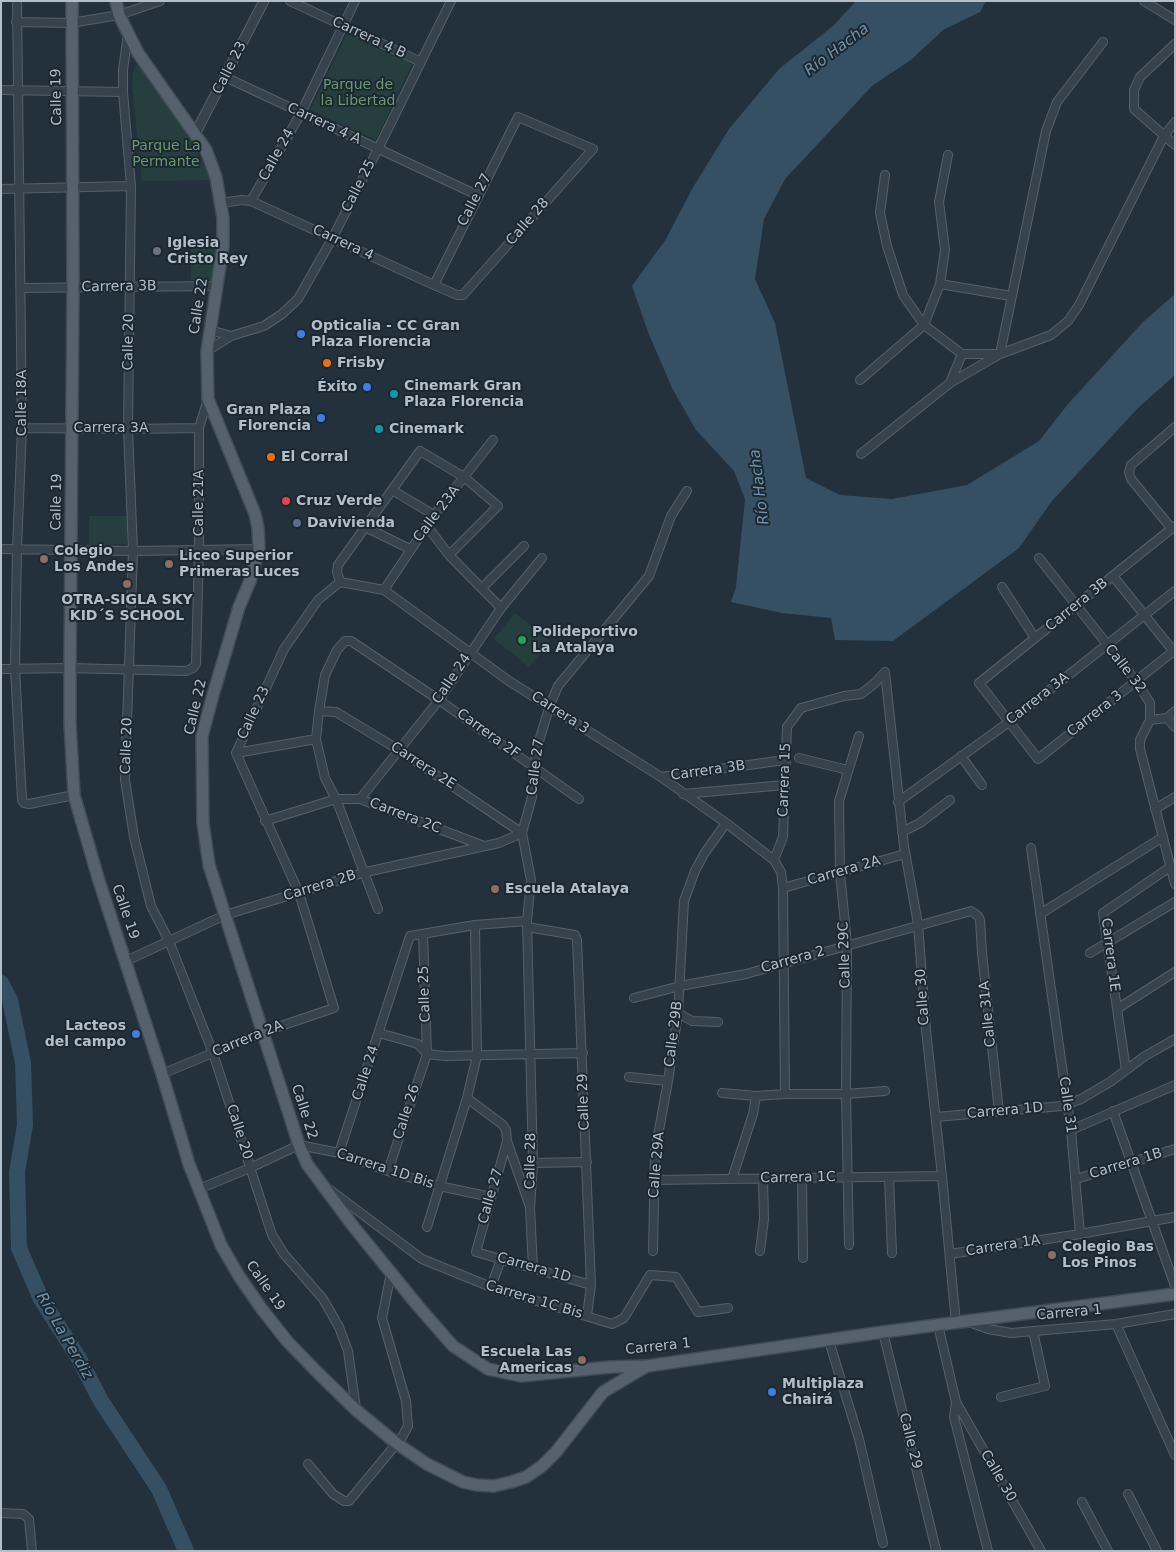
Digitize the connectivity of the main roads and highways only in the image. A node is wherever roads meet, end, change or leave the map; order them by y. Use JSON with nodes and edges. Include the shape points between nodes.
{"nodes":[{"id":1,"x":72,"y":1,"type":"edge"},
{"id":2,"x":116,"y":1,"type":"edge"},
{"id":3,"x":391,"y":1273,"type":"joint"},
{"id":4,"x":1175,"y":1294,"type":"edge"},
{"id":5,"x":646,"y":1366,"type":"junction"}],
"edges":[{"from":1,"to":5,"type":"main road","name":"Calle 19","via":[[70,723],[74,795],[189,1164],[221,1245],[286,1341],[356,1410],[427,1464],[463,1482],[494,1486],[526,1477],[556,1452],[603,1392]]},
{"from":2,"to":3,"type":"main road","name":"Calle 22","via":[[119,15],[138,53],[206,150],[216,177],[223,246],[207,351],[208,399],[258,528],[259,549],[202,736],[203,823],[209,864],[298,1145],[322,1184]]},
{"from":3,"to":5,"type":"main road","name":"Carrera 1","via":[[453,1346],[488,1369],[521,1376],[610,1366]]},
{"from":4,"to":5,"type":"main road","name":"Carrera 1"}]}
